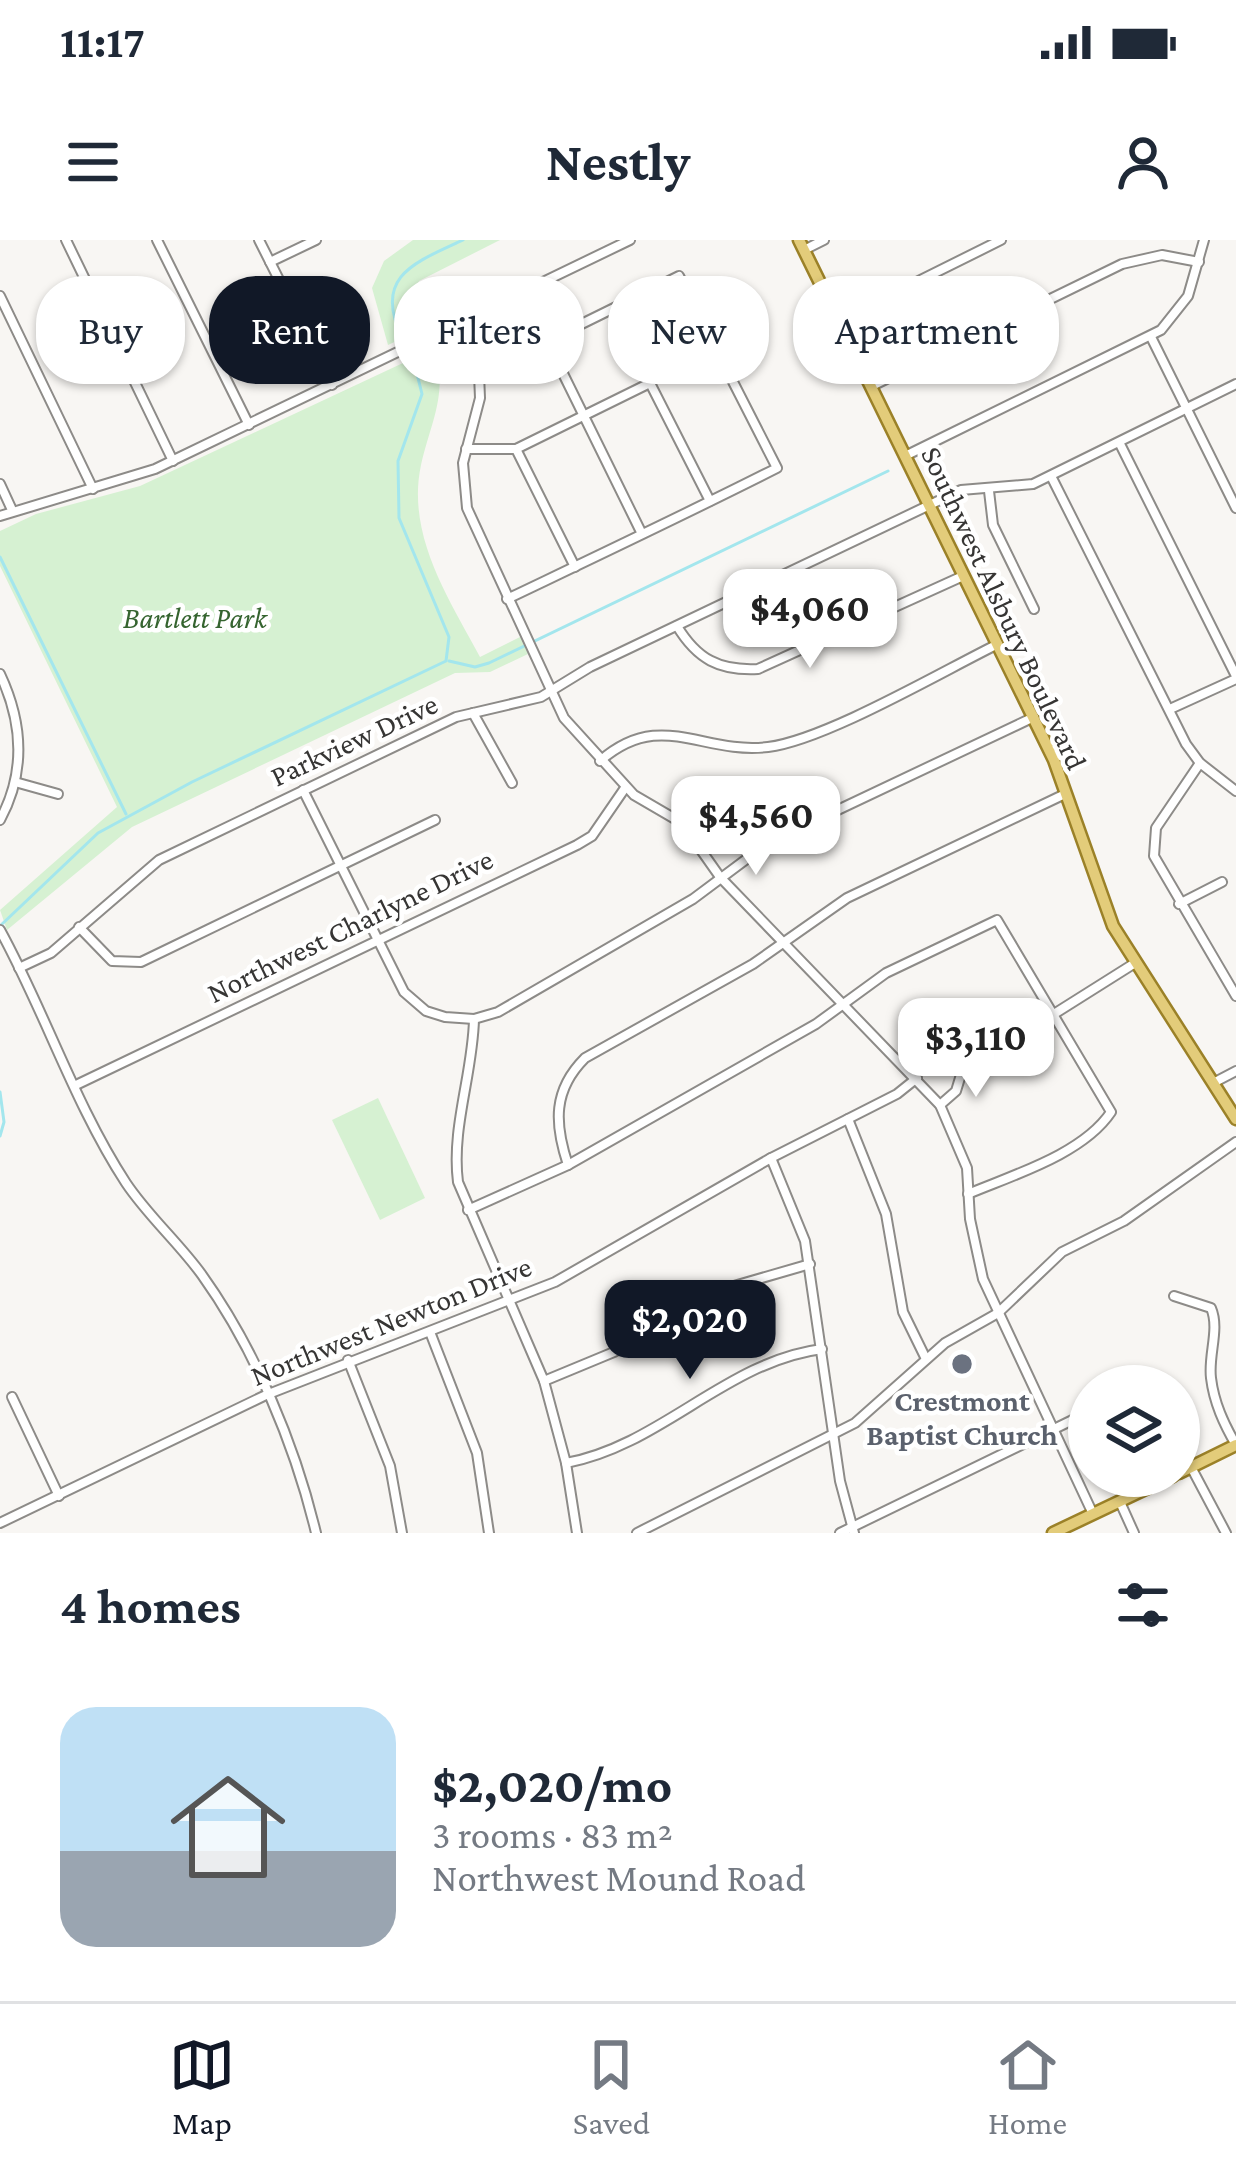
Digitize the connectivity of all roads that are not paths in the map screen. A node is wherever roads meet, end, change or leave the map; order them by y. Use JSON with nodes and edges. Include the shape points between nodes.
{"nodes":[{"id":1,"x":65,"y":240,"type":"edge"},
{"id":2,"x":157,"y":240,"type":"edge"},
{"id":3,"x":259,"y":240,"type":"edge"},
{"id":4,"x":316,"y":240,"type":"edge"},
{"id":5,"x":630,"y":240,"type":"edge"},
{"id":6,"x":824,"y":240,"type":"edge"},
{"id":7,"x":1001,"y":240,"type":"edge"},
{"id":8,"x":1204,"y":240,"type":"edge"},
{"id":9,"x":802,"y":245,"type":"edge"},
{"id":10,"x":270,"y":262,"type":"junction"},
{"id":11,"x":1199,"y":262,"type":"junction"},
{"id":12,"x":277,"y":276,"type":"edge"},
{"id":13,"x":556,"y":276,"type":"edge"},
{"id":14,"x":818,"y":276,"type":"edge"},
{"id":15,"x":929,"y":276,"type":"edge"},
{"id":16,"x":0,"y":296,"type":"edge"},
{"id":17,"x":1151,"y":338,"type":"junction"},
{"id":18,"x":394,"y":355,"type":"edge"},
{"id":19,"x":479,"y":384,"type":"edge"},
{"id":20,"x":1236,"y":384,"type":"edge"},
{"id":21,"x":332,"y":385,"type":"joint"},
{"id":22,"x":872,"y":386,"type":"joint"},
{"id":23,"x":1185,"y":408,"type":"junction"},
{"id":24,"x":585,"y":417,"type":"junction"},
{"id":25,"x":249,"y":425,"type":"junction"},
{"id":26,"x":1120,"y":444,"type":"junction"},
{"id":27,"x":516,"y":448,"type":"junction"},
{"id":28,"x":466,"y":449,"type":"junction"},
{"id":29,"x":905,"y":456,"type":"junction"},
{"id":30,"x":173,"y":461,"type":"junction"},
{"id":31,"x":1051,"y":476,"type":"junction"},
{"id":32,"x":0,"y":484,"type":"edge"},
{"id":33,"x":93,"y":490,"type":"junction"},
{"id":34,"x":989,"y":491,"type":"junction"},
{"id":35,"x":710,"y":501,"type":"junction"},
{"id":36,"x":928,"y":504,"type":"junction"},
{"id":37,"x":1236,"y":508,"type":"edge"},
{"id":38,"x":12,"y":510,"type":"junction"},
{"id":39,"x":0,"y":516,"type":"edge"},
{"id":40,"x":642,"y":534,"type":"junction"},
{"id":41,"x":575,"y":567,"type":"junction"},
{"id":42,"x":963,"y":576,"type":"junction"},
{"id":43,"x":507,"y":599,"type":"junction"},
{"id":44,"x":1034,"y":609,"type":"dead end"},
{"id":45,"x":677,"y":626,"type":"junction"},
{"id":46,"x":998,"y":644,"type":"junction"},
{"id":47,"x":0,"y":674,"type":"edge"},
{"id":48,"x":1236,"y":677,"type":"edge"},
{"id":49,"x":551,"y":691,"type":"junction"},
{"id":50,"x":1170,"y":710,"type":"junction"},
{"id":51,"x":473,"y":713,"type":"junction"},
{"id":52,"x":1034,"y":717,"type":"junction"},
{"id":53,"x":600,"y":761,"type":"junction"},
{"id":54,"x":1200,"y":763,"type":"junction"},
{"id":55,"x":15,"y":782,"type":"junction"},
{"id":56,"x":512,"y":783,"type":"dead end"},
{"id":57,"x":1234,"y":785,"type":"edge"},
{"id":58,"x":625,"y":788,"type":"junction"},
{"id":59,"x":303,"y":790,"type":"junction"},
{"id":60,"x":58,"y":794,"type":"dead end"},
{"id":61,"x":1065,"y":794,"type":"junction"},
{"id":62,"x":0,"y":820,"type":"edge"},
{"id":63,"x":435,"y":820,"type":"dead end"},
{"id":64,"x":339,"y":865,"type":"junction"},
{"id":65,"x":720,"y":878,"type":"junction"},
{"id":66,"x":1222,"y":883,"type":"dead end"},
{"id":67,"x":1180,"y":904,"type":"junction"},
{"id":68,"x":79,"y":927,"type":"junction"},
{"id":69,"x":0,"y":931,"type":"edge"},
{"id":70,"x":376,"y":941,"type":"junction"},
{"id":71,"x":787,"y":942,"type":"junction"},
{"id":72,"x":1135,"y":963,"type":"junction"},
{"id":73,"x":19,"y":968,"type":"junction"},
{"id":74,"x":1231,"y":978,"type":"edge"},
{"id":75,"x":1236,"y":996,"type":"edge"},
{"id":76,"x":847,"y":1002,"type":"junction"},
{"id":77,"x":1054,"y":1014,"type":"junction"},
{"id":78,"x":474,"y":1019,"type":"junction"},
{"id":79,"x":963,"y":1068,"type":"dead end"},
{"id":80,"x":1236,"y":1071,"type":"edge"},
{"id":81,"x":917,"y":1078,"type":"junction"},
{"id":82,"x":1215,"y":1082,"type":"junction"},
{"id":83,"x":76,"y":1085,"type":"junction"},
{"id":84,"x":940,"y":1105,"type":"junction"},
{"id":85,"x":848,"y":1119,"type":"junction"},
{"id":86,"x":1236,"y":1119,"type":"edge"},
{"id":87,"x":1236,"y":1142,"type":"edge"},
{"id":88,"x":771,"y":1158,"type":"junction"},
{"id":89,"x":568,"y":1165,"type":"junction"},
{"id":90,"x":968,"y":1195,"type":"junction"},
{"id":91,"x":468,"y":1210,"type":"junction"},
{"id":92,"x":809,"y":1264,"type":"junction"},
{"id":93,"x":1174,"y":1296,"type":"dead end"},
{"id":94,"x":509,"y":1301,"type":"junction"},
{"id":95,"x":998,"y":1313,"type":"junction"},
{"id":96,"x":430,"y":1332,"type":"junction"},
{"id":97,"x":822,"y":1349,"type":"junction"},
{"id":98,"x":926,"y":1359,"type":"junction"},
{"id":99,"x":348,"y":1360,"type":"junction"},
{"id":100,"x":544,"y":1381,"type":"junction"},
{"id":101,"x":266,"y":1395,"type":"junction"},
{"id":102,"x":12,"y":1396,"type":"dead end"},
{"id":103,"x":1068,"y":1425,"type":"edge"},
{"id":104,"x":1056,"y":1432,"type":"junction"},
{"id":105,"x":833,"y":1435,"type":"junction"},
{"id":106,"x":1236,"y":1445,"type":"edge"},
{"id":107,"x":566,"y":1463,"type":"junction"},
{"id":108,"x":1200,"y":1465,"type":"edge"},
{"id":109,"x":59,"y":1496,"type":"junction"},
{"id":110,"x":1200,"y":1496,"type":"edge"},
{"id":111,"x":1132,"y":1497,"type":"edge"},
{"id":112,"x":1120,"y":1502,"type":"junction"},
{"id":113,"x":1093,"y":1514,"type":"junction"},
{"id":114,"x":0,"y":1522,"type":"edge"},
{"id":115,"x":853,"y":1530,"type":"edge"},
{"id":116,"x":316,"y":1533,"type":"edge"},
{"id":117,"x":403,"y":1533,"type":"edge"},
{"id":118,"x":488,"y":1533,"type":"edge"},
{"id":119,"x":577,"y":1533,"type":"edge"},
{"id":120,"x":638,"y":1533,"type":"edge"},
{"id":121,"x":840,"y":1533,"type":"edge"},
{"id":122,"x":1053,"y":1533,"type":"edge"},
{"id":123,"x":1134,"y":1533,"type":"edge"},
{"id":124,"x":1226,"y":1533,"type":"edge"}],
"edges":[{"from":1,"to":30,"type":"street"},
{"from":2,"to":25,"type":"street"},
{"from":3,"to":10,"type":"street"},
{"from":4,"to":10,"type":"street"},
{"from":5,"to":13,"type":"street"},
{"from":6,"to":9,"type":"street"},
{"from":7,"to":15,"type":"street"},
{"from":8,"to":11,"type":"street"},
{"from":9,"to":14,"type":"main road","name":"Southwest Alsbury Boulevard"},
{"from":10,"to":12,"type":"street"},
{"from":11,"to":17,"type":"street","via":[[1180,311]]},
{"from":11,"to":22,"type":"street","via":[[1162,255],[1123,265]]},
{"from":16,"to":33,"type":"street"},
{"from":17,"to":23,"type":"street"},
{"from":17,"to":29,"type":"street"},
{"from":18,"to":21,"type":"street"},
{"from":19,"to":28,"type":"street"},
{"from":20,"to":23,"type":"street","name":"Parkview Drive"},
{"from":21,"to":25,"type":"street"},
{"from":22,"to":29,"type":"main road","name":"Southwest Alsbury Boulevard"},
{"from":23,"to":26,"type":"street","name":"Parkview Drive"},
{"from":23,"to":37,"type":"street"},
{"from":24,"to":27,"type":"street"},
{"from":24,"to":35,"type":"street","via":[[650,383]]},
{"from":24,"to":35,"type":"street","via":[[547,341],[679,276],[777,468]]},
{"from":24,"to":40,"type":"street"},
{"from":25,"to":30,"type":"street"},
{"from":26,"to":31,"type":"street","name":"Parkview Drive"},
{"from":26,"to":48,"type":"street"},
{"from":27,"to":28,"type":"street"},
{"from":27,"to":41,"type":"street"},
{"from":28,"to":43,"type":"street","via":[[467,508]]},
{"from":29,"to":36,"type":"main road","name":"Southwest Alsbury Boulevard"},
{"from":30,"to":33,"type":"street"},
{"from":31,"to":34,"type":"street","name":"Parkview Drive"},
{"from":31,"to":50,"type":"street"},
{"from":32,"to":38,"type":"street"},
{"from":33,"to":38,"type":"street"},
{"from":34,"to":36,"type":"street","name":"Parkview Drive","via":[[961,490]]},
{"from":34,"to":44,"type":"street","via":[[993,525]]},
{"from":35,"to":40,"type":"street"},
{"from":36,"to":42,"type":"main road","name":"Southwest Alsbury Boulevard"},
{"from":36,"to":45,"type":"street","name":"Parkview Drive"},
{"from":38,"to":39,"type":"street"},
{"from":40,"to":41,"type":"street"},
{"from":41,"to":43,"type":"street"},
{"from":42,"to":45,"type":"street","via":[[758,669],[703,659]]},
{"from":42,"to":46,"type":"main road","name":"Southwest Alsbury Boulevard"},
{"from":43,"to":49,"type":"street"},
{"from":45,"to":49,"type":"street","name":"Parkview Drive"},
{"from":46,"to":52,"type":"main road","name":"Southwest Alsbury Boulevard"},
{"from":46,"to":53,"type":"street","via":[[799,740],[748,747],[646,734]]},
{"from":47,"to":55,"type":"street","via":[[20,738]]},
{"from":48,"to":50,"type":"street"},
{"from":49,"to":51,"type":"street","name":"Parkview Drive"},
{"from":49,"to":53,"type":"street"},
{"from":50,"to":54,"type":"street"},
{"from":51,"to":56,"type":"street"},
{"from":51,"to":59,"type":"street","name":"Parkview Drive"},
{"from":52,"to":61,"type":"main road","name":"Southwest Alsbury Boulevard"},
{"from":52,"to":65,"type":"street","via":[[768,843]]},
{"from":53,"to":58,"type":"street"},
{"from":54,"to":57,"type":"street"},
{"from":54,"to":67,"type":"street","via":[[1151,842]]},
{"from":55,"to":60,"type":"street"},
{"from":55,"to":62,"type":"street"},
{"from":58,"to":65,"type":"street","via":[[682,823]]},
{"from":58,"to":70,"type":"street","name":"Northwest Charlyne Drive","via":[[592,836]]},
{"from":59,"to":64,"type":"street"},
{"from":59,"to":68,"type":"street","name":"Parkview Drive","via":[[159,860]]},
{"from":61,"to":71,"type":"street","via":[[848,898]]},
{"from":61,"to":72,"type":"main road","name":"Southwest Alsbury Boulevard","via":[[1098,894]]},
{"from":63,"to":64,"type":"street"},
{"from":64,"to":68,"type":"street","via":[[141,962],[112,961]]},
{"from":64,"to":70,"type":"street"},
{"from":65,"to":71,"type":"street"},
{"from":65,"to":78,"type":"street","via":[[523,1000]]},
{"from":66,"to":67,"type":"street"},
{"from":67,"to":74,"type":"street"},
{"from":68,"to":73,"type":"street","name":"Parkview Drive"},
{"from":69,"to":73,"type":"street"},
{"from":70,"to":78,"type":"street","via":[[414,1004]]},
{"from":70,"to":83,"type":"street","name":"Northwest Charlyne Drive"},
{"from":71,"to":76,"type":"street"},
{"from":71,"to":89,"type":"street","via":[[572,1071],[557,1125]]},
{"from":72,"to":77,"type":"street"},
{"from":72,"to":82,"type":"main road","name":"Southwest Alsbury Boulevard"},
{"from":73,"to":83,"type":"street"},
{"from":74,"to":75,"type":"street"},
{"from":76,"to":77,"type":"street","via":[[886,973],[997,920]]},
{"from":76,"to":81,"type":"street"},
{"from":76,"to":89,"type":"street"},
{"from":77,"to":90,"type":"street","via":[[1111,1106],[1093,1132]]},
{"from":78,"to":91,"type":"street","via":[[456,1164]]},
{"from":79,"to":84,"type":"street","via":[[956,1091]]},
{"from":80,"to":82,"type":"street"},
{"from":81,"to":84,"type":"street"},
{"from":81,"to":85,"type":"street","name":"Northwest Newton Drive"},
{"from":82,"to":86,"type":"main road","name":"Southwest Alsbury Boulevard"},
{"from":83,"to":101,"type":"street","via":[[128,1187],[203,1277]]},
{"from":84,"to":90,"type":"street","via":[[959,1143]]},
{"from":85,"to":88,"type":"street","name":"Northwest Newton Drive"},
{"from":85,"to":98,"type":"street","via":[[886,1214],[903,1312]]},
{"from":87,"to":95,"type":"street","via":[[1124,1221],[1062,1252]]},
{"from":88,"to":92,"type":"street"},
{"from":88,"to":94,"type":"street","name":"Northwest Newton Drive"},
{"from":89,"to":91,"type":"street"},
{"from":90,"to":95,"type":"street","via":[[977,1260]]},
{"from":91,"to":94,"type":"street"},
{"from":92,"to":97,"type":"street"},
{"from":92,"to":100,"type":"street","via":[[727,1288]]},
{"from":93,"to":106,"type":"street","via":[[1211,1308],[1216,1320],[1211,1379]]},
{"from":94,"to":96,"type":"street","name":"Northwest Newton Drive"},
{"from":94,"to":100,"type":"street"},
{"from":95,"to":98,"type":"street"},
{"from":95,"to":104,"type":"street"},
{"from":96,"to":99,"type":"street","name":"Northwest Newton Drive"},
{"from":96,"to":118,"type":"street","via":[[477,1453]]},
{"from":97,"to":105,"type":"street"},
{"from":97,"to":107,"type":"street","via":[[776,1358],[610,1452]]},
{"from":98,"to":105,"type":"street"},
{"from":99,"to":101,"type":"street","name":"Northwest Newton Drive"},
{"from":99,"to":117,"type":"street","via":[[390,1466]]},
{"from":100,"to":107,"type":"street"},
{"from":101,"to":109,"type":"street","name":"Northwest Newton Drive"},
{"from":101,"to":116,"type":"street"},
{"from":102,"to":109,"type":"street"},
{"from":103,"to":104,"type":"street"},
{"from":104,"to":113,"type":"street"},
{"from":104,"to":115,"type":"street"},
{"from":105,"to":115,"type":"street"},
{"from":105,"to":120,"type":"street"},
{"from":106,"to":108,"type":"main road"},
{"from":107,"to":119,"type":"street"},
{"from":109,"to":114,"type":"street","name":"Northwest Newton Drive"},
{"from":110,"to":124,"type":"street"},
{"from":111,"to":112,"type":"main road"},
{"from":112,"to":113,"type":"main road"},
{"from":112,"to":123,"type":"street"},
{"from":113,"to":122,"type":"main road"},
{"from":115,"to":121,"type":"street"}]}
